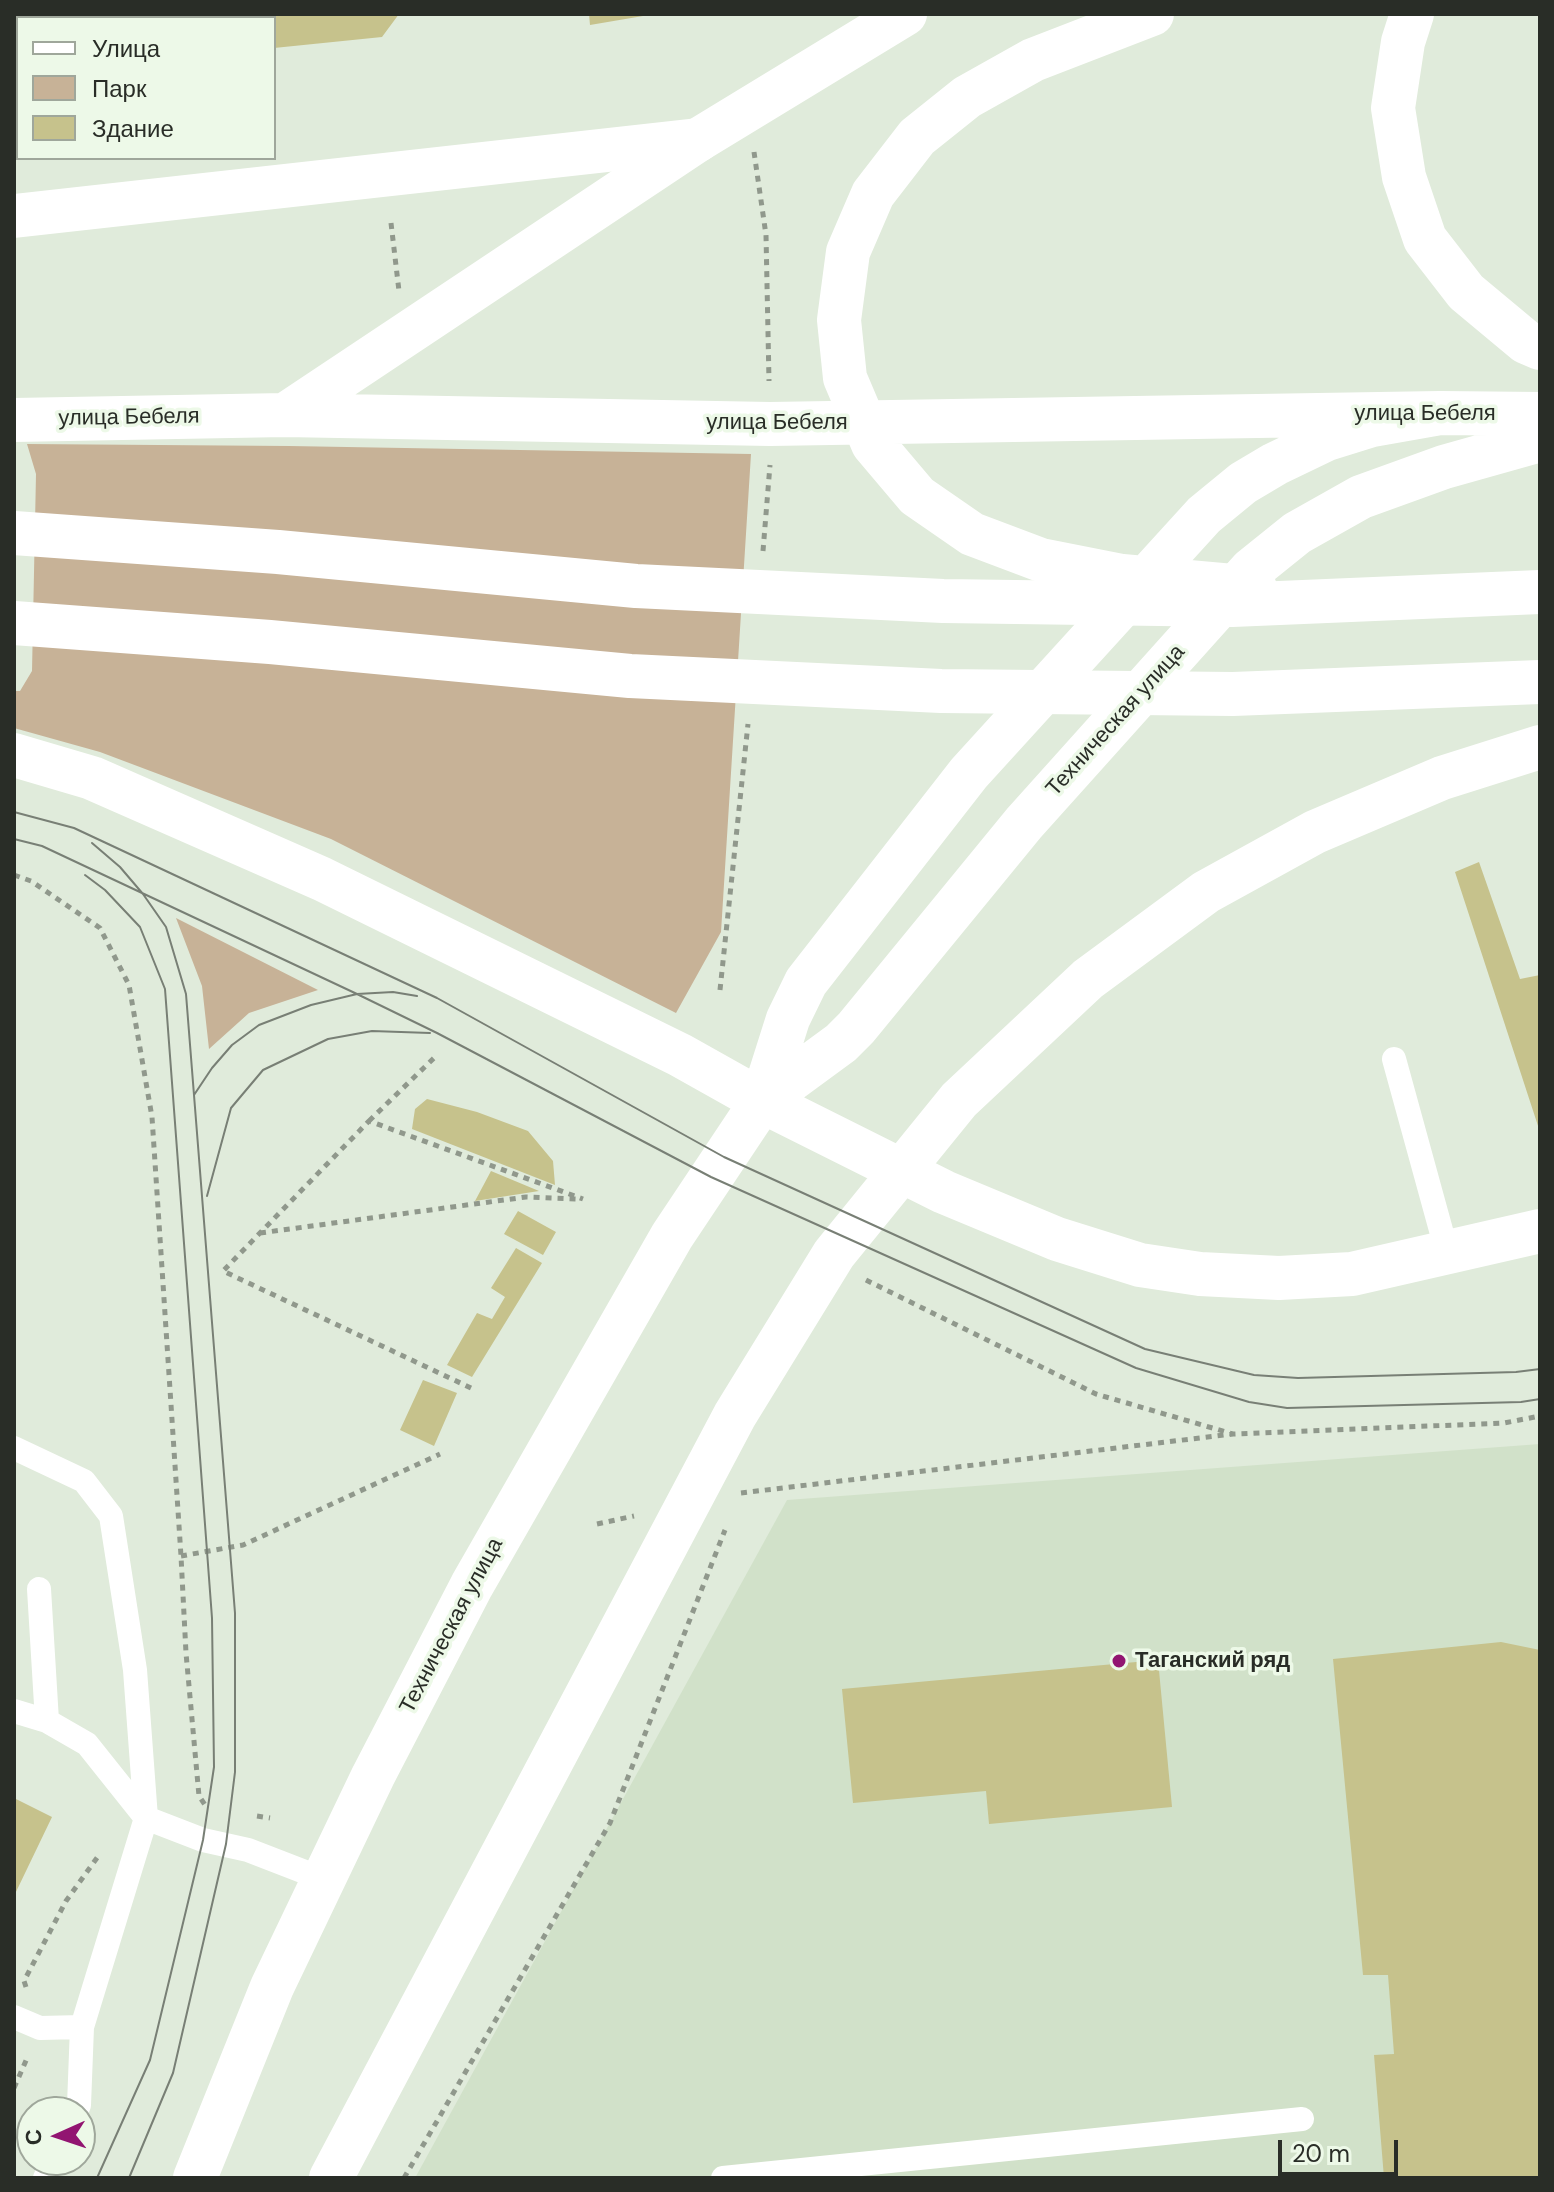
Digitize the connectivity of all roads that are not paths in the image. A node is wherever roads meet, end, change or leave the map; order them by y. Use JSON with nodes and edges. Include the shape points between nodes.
{"nodes":[{"id":1,"x":1412,"y":14,"type":"edge"},
{"id":2,"x":1141,"y":18,"type":"edge"},
{"id":3,"x":882,"y":21,"type":"edge"},
{"id":4,"x":698,"y":140,"type":"junction"},
{"id":5,"x":14,"y":216,"type":"edge"},
{"id":6,"x":1540,"y":348,"type":"edge"},
{"id":7,"x":1440,"y":413,"type":"junction"},
{"id":8,"x":1540,"y":414,"type":"edge"},
{"id":9,"x":285,"y":415,"type":"junction"},
{"id":10,"x":14,"y":420,"type":"edge"},
{"id":11,"x":1540,"y":440,"type":"edge"},
{"id":12,"x":21,"y":534,"type":"edge"},
{"id":13,"x":1540,"y":592,"type":"edge"},
{"id":14,"x":1373,"y":599,"type":"junction"},
{"id":15,"x":19,"y":623,"type":"edge"},
{"id":16,"x":1540,"y":682,"type":"edge"},
{"id":17,"x":1540,"y":747,"type":"edge"},
{"id":18,"x":14,"y":755,"type":"edge"},
{"id":19,"x":1394,"y":1059,"type":"dead end"},
{"id":20,"x":762,"y":1101,"type":"junction"},
{"id":21,"x":1540,"y":1231,"type":"edge"},
{"id":22,"x":1447,"y":1252,"type":"junction"},
{"id":23,"x":14,"y":1448,"type":"edge"},
{"id":24,"x":39,"y":1589,"type":"dead end"},
{"id":25,"x":14,"y":1711,"type":"edge"},
{"id":26,"x":47,"y":1721,"type":"junction"},
{"id":27,"x":146,"y":1818,"type":"junction"},
{"id":28,"x":323,"y":1879,"type":"junction"},
{"id":29,"x":14,"y":2017,"type":"edge"},
{"id":30,"x":82,"y":2027,"type":"junction"},
{"id":31,"x":79,"y":2096,"type":"edge"},
{"id":32,"x":1302,"y":2119,"type":"dead end"},
{"id":33,"x":195,"y":2178,"type":"edge"},
{"id":34,"x":331,"y":2178,"type":"edge"},
{"id":35,"x":723,"y":2178,"type":"edge"}],
"edges":[{"from":1,"to":6,"type":"main road","via":[[1393,108],[1404,177],[1425,239],[1466,292]]},
{"from":2,"to":14,"type":"main road","via":[[1033,60],[967,97],[917,137],[873,194],[848,252],[839,320],[845,378],[873,444],[917,496],[972,534],[1041,560],[1122,576]]},
{"from":3,"to":4,"type":"main road"},
{"from":4,"to":5,"type":"main road"},
{"from":4,"to":9,"type":"main road"},
{"from":7,"to":8,"type":"main road","name":"улица Бебеля"},
{"from":7,"to":9,"type":"main road","name":"улица Бебеля","via":[[770,424]]},
{"from":7,"to":20,"type":"main road","name":"Техническая улица","via":[[1327,439],[1243,483],[1204,515],[969,773],[806,982],[788,1019]]},
{"from":9,"to":10,"type":"main road","name":"улица Бебеля"},
{"from":11,"to":20,"type":"main road","name":"Техническая улица","via":[[1361,497],[1297,533],[1251,570],[1024,823],[856,1028]]},
{"from":12,"to":14,"type":"main road","via":[[652,587],[943,601],[1232,605]]},
{"from":13,"to":14,"type":"main road"},
{"from":15,"to":16,"type":"main road","via":[[630,676],[925,690],[1233,694]]},
{"from":17,"to":34,"type":"main road","via":[[1442,778],[1315,832],[1206,892],[1088,979],[959,1100],[834,1254],[735,1415]]},
{"from":18,"to":20,"type":"main road","via":[[92,778],[322,879],[680,1055]]},
{"from":19,"to":22,"type":"lane"},
{"from":20,"to":22,"type":"main road","via":[[944,1192],[1057,1239],[1140,1265],[1279,1278],[1352,1274]]},
{"from":20,"to":28,"type":"main road","name":"Техническая улица","via":[[672,1236],[472,1585]]},
{"from":21,"to":22,"type":"main road"},
{"from":23,"to":27,"type":"lane","via":[[84,1481],[111,1516],[135,1670]]},
{"from":24,"to":26,"type":"lane"},
{"from":25,"to":26,"type":"lane"},
{"from":26,"to":27,"type":"lane","via":[[87,1744]]},
{"from":27,"to":28,"type":"lane"},
{"from":27,"to":30,"type":"lane"},
{"from":28,"to":33,"type":"main road","name":"Техническая улица","via":[[272,1987]]},
{"from":29,"to":30,"type":"lane","via":[[40,2028]]},
{"from":30,"to":31,"type":"lane"},
{"from":32,"to":35,"type":"lane"}]}
